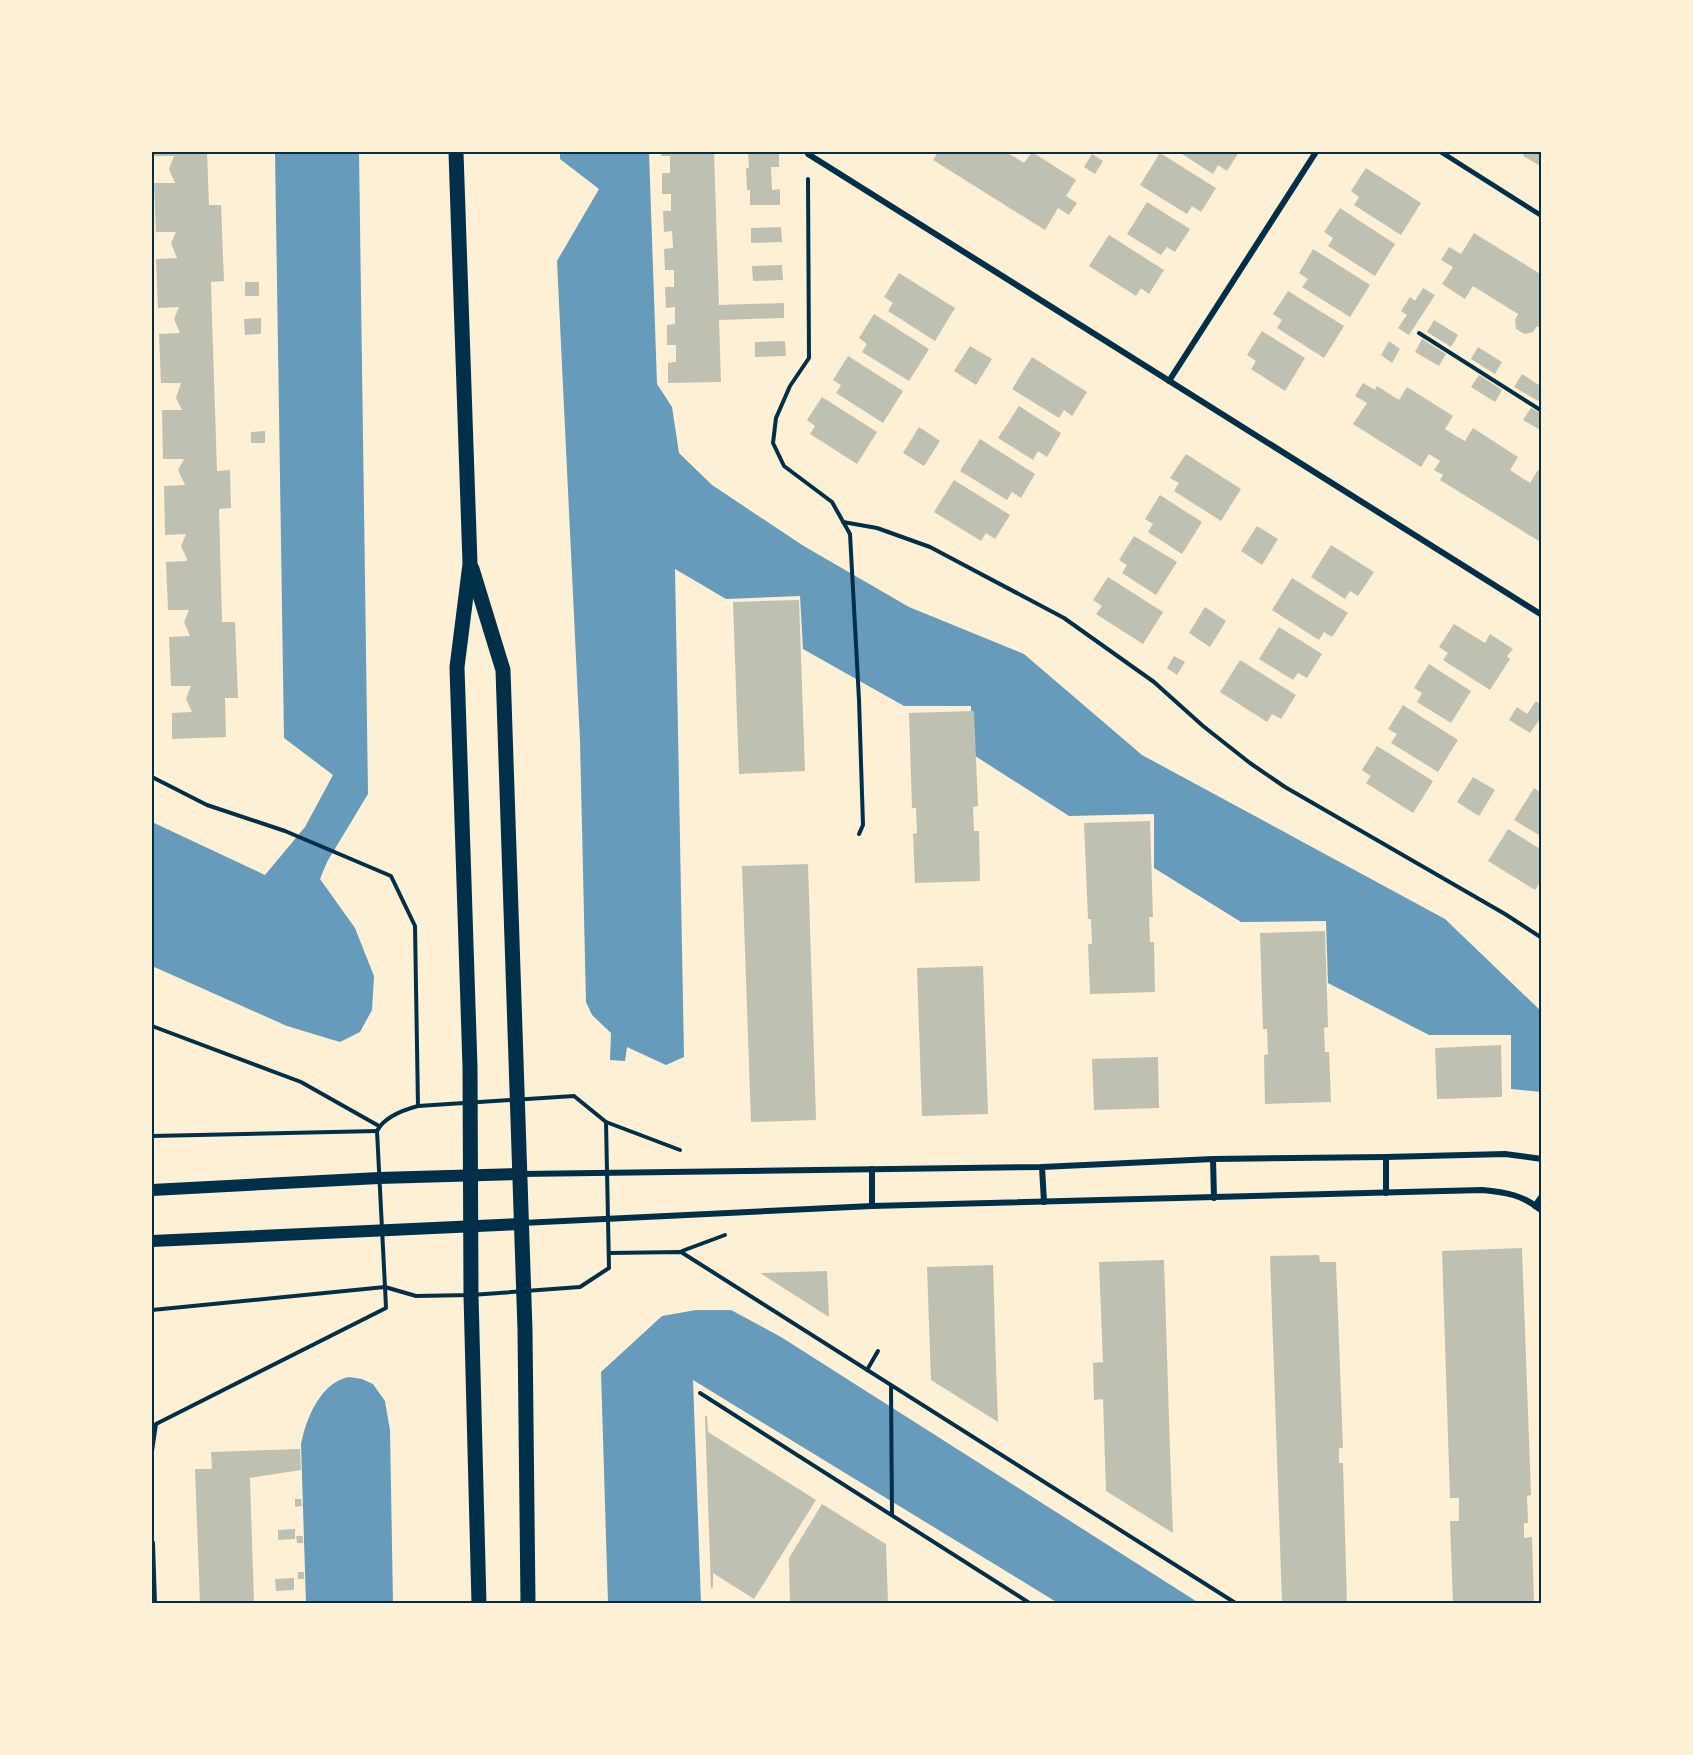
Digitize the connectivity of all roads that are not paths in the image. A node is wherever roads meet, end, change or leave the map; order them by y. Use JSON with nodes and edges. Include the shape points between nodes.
{"nodes":[{"id":1,"x":456,"y":152,"type":"edge"},
{"id":2,"x":1316,"y":152,"type":"edge"},
{"id":3,"x":1441,"y":152,"type":"edge"},
{"id":4,"x":808,"y":153,"type":"edge"},
{"id":5,"x":1542,"y":216,"type":"edge"},
{"id":6,"x":1169,"y":381,"type":"junction"},
{"id":7,"x":470,"y":564,"type":"junction"},
{"id":8,"x":1542,"y":615,"type":"edge"},
{"id":9,"x":1386,"y":1157,"type":"junction"},
{"id":10,"x":1213,"y":1159,"type":"junction"},
{"id":11,"x":1542,"y":1159,"type":"edge"},
{"id":12,"x":1042,"y":1167,"type":"junction"},
{"id":13,"x":872,"y":1169,"type":"junction"},
{"id":14,"x":520,"y":1174,"type":"junction"},
{"id":15,"x":470,"y":1176,"type":"junction"},
{"id":16,"x":152,"y":1190,"type":"edge"},
{"id":17,"x":1386,"y":1193,"type":"junction"},
{"id":18,"x":1542,"y":1196,"type":"edge"},
{"id":19,"x":1215,"y":1198,"type":"junction"},
{"id":20,"x":1044,"y":1202,"type":"junction"},
{"id":21,"x":872,"y":1206,"type":"junction"},
{"id":22,"x":1535,"y":1206,"type":"junction"},
{"id":23,"x":1542,"y":1211,"type":"edge"},
{"id":24,"x":521,"y":1224,"type":"junction"},
{"id":25,"x":470,"y":1226,"type":"junction"},
{"id":26,"x":152,"y":1241,"type":"edge"},
{"id":27,"x":152,"y":1543,"type":"edge"},
{"id":28,"x":154,"y":1604,"type":"edge"},
{"id":29,"x":479,"y":1604,"type":"edge"},
{"id":30,"x":528,"y":1604,"type":"edge"}],
"edges":[{"from":1,"to":7,"type":"main road"},
{"from":2,"to":6,"type":"street"},
{"from":3,"to":5,"type":"street"},
{"from":4,"to":6,"type":"street"},
{"from":6,"to":8,"type":"street"},
{"from":7,"to":14,"type":"main road","via":[[503,670]]},
{"from":7,"to":15,"type":"main road","via":[[457,668]]},
{"from":9,"to":10,"type":"street"},
{"from":9,"to":11,"type":"street","via":[[1505,1154]]},
{"from":9,"to":17,"type":"street"},
{"from":10,"to":12,"type":"street"},
{"from":10,"to":19,"type":"street"},
{"from":12,"to":13,"type":"street"},
{"from":12,"to":20,"type":"street"},
{"from":13,"to":14,"type":"street"},
{"from":13,"to":21,"type":"street"},
{"from":14,"to":15,"type":"main road"},
{"from":14,"to":24,"type":"main road"},
{"from":15,"to":16,"type":"main road"},
{"from":15,"to":25,"type":"main road"},
{"from":17,"to":19,"type":"street"},
{"from":17,"to":22,"type":"street","via":[[1507,1192]]},
{"from":18,"to":22,"type":"street"},
{"from":19,"to":20,"type":"street"},
{"from":20,"to":21,"type":"street"},
{"from":21,"to":24,"type":"street"},
{"from":22,"to":23,"type":"street"},
{"from":24,"to":25,"type":"main road"},
{"from":24,"to":30,"type":"main road"},
{"from":25,"to":26,"type":"main road"},
{"from":25,"to":29,"type":"main road"},
{"from":27,"to":28,"type":"street"}]}
